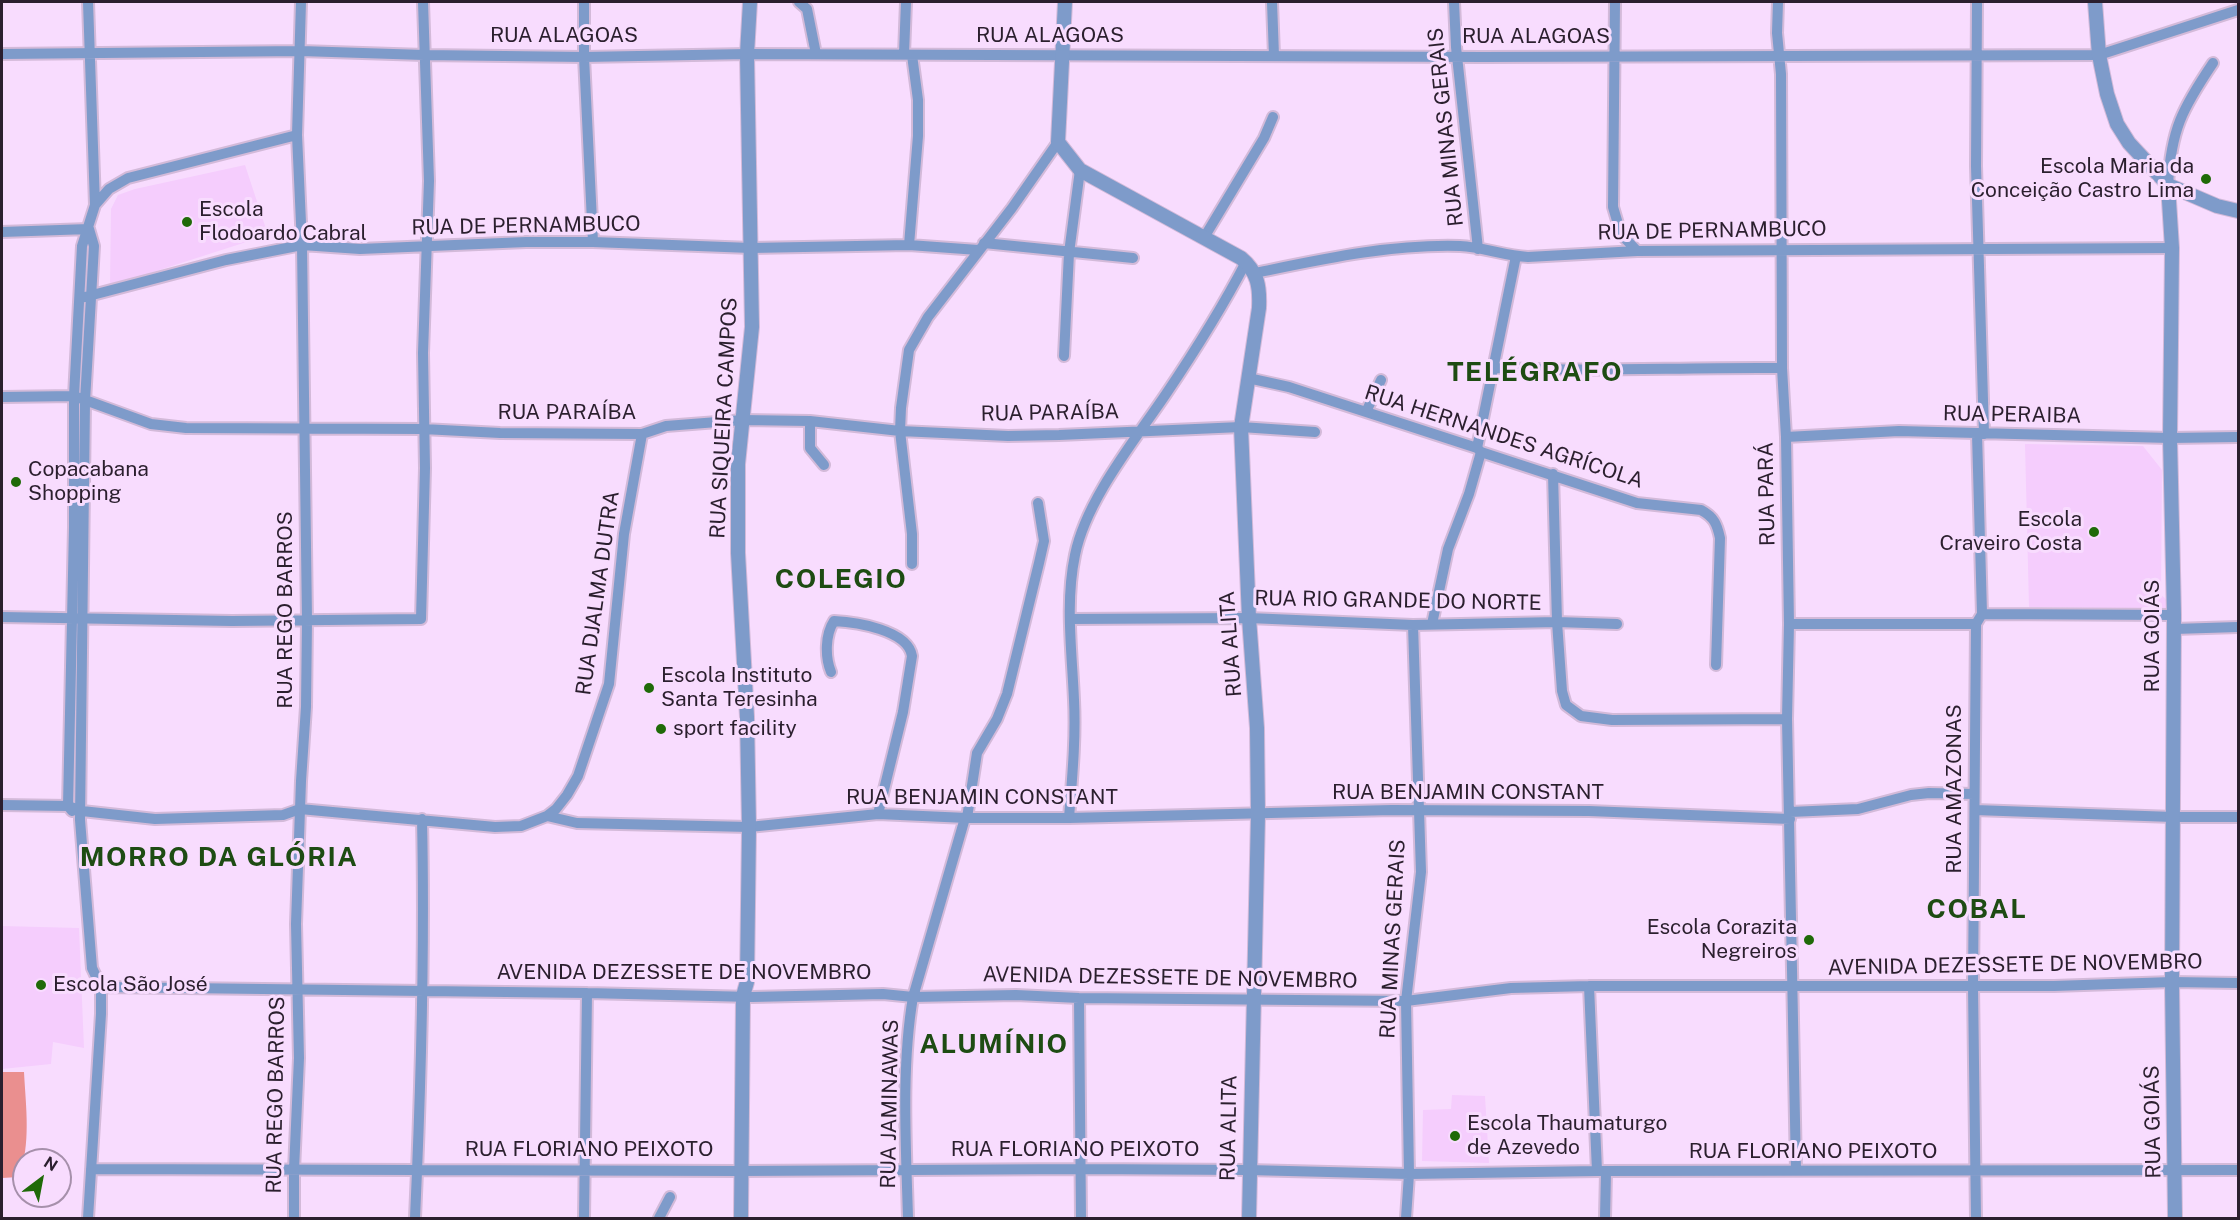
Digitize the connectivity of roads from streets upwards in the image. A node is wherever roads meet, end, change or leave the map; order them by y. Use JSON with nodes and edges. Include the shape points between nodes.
{"nodes":[{"id":1,"x":88,"y":2,"type":"edge"},
{"id":2,"x":301,"y":2,"type":"edge"},
{"id":3,"x":423,"y":2,"type":"edge"},
{"id":4,"x":584,"y":2,"type":"edge"},
{"id":5,"x":750,"y":2,"type":"edge"},
{"id":6,"x":799,"y":2,"type":"edge"},
{"id":7,"x":906,"y":2,"type":"edge"},
{"id":8,"x":1065,"y":2,"type":"edge"},
{"id":9,"x":1272,"y":2,"type":"edge"},
{"id":10,"x":1454,"y":2,"type":"edge"},
{"id":11,"x":1615,"y":2,"type":"edge"},
{"id":12,"x":1778,"y":2,"type":"edge"},
{"id":13,"x":1977,"y":2,"type":"edge"},
{"id":14,"x":2095,"y":2,"type":"edge"},
{"id":15,"x":2238,"y":10,"type":"edge"},
{"id":16,"x":301,"y":51,"type":"junction"},
{"id":17,"x":89,"y":52,"type":"junction"},
{"id":18,"x":2,"y":54,"type":"edge"},
{"id":19,"x":747,"y":54,"type":"junction"},
{"id":20,"x":816,"y":54,"type":"junction"},
{"id":21,"x":908,"y":54,"type":"junction"},
{"id":22,"x":424,"y":55,"type":"junction"},
{"id":23,"x":1063,"y":55,"type":"junction"},
{"id":24,"x":1978,"y":55,"type":"junction"},
{"id":25,"x":2099,"y":55,"type":"junction"},
{"id":26,"x":1274,"y":56,"type":"junction"},
{"id":27,"x":1616,"y":56,"type":"junction"},
{"id":28,"x":1780,"y":56,"type":"junction"},
{"id":29,"x":584,"y":57,"type":"junction"},
{"id":30,"x":1457,"y":57,"type":"junction"},
{"id":31,"x":2213,"y":63,"type":"dead end"},
{"id":32,"x":1273,"y":117,"type":"dead end"},
{"id":33,"x":297,"y":135,"type":"junction"},
{"id":34,"x":1058,"y":142,"type":"junction"},
{"id":35,"x":1080,"y":170,"type":"junction"},
{"id":36,"x":2168,"y":185,"type":"junction"},
{"id":37,"x":95,"y":205,"type":"junction"},
{"id":38,"x":2238,"y":211,"type":"edge"},
{"id":39,"x":89,"y":229,"type":"junction"},
{"id":40,"x":2,"y":232,"type":"edge"},
{"id":41,"x":1205,"y":236,"type":"junction"},
{"id":42,"x":593,"y":242,"type":"junction"},
{"id":43,"x":302,"y":245,"type":"junction"},
{"id":44,"x":909,"y":245,"type":"junction"},
{"id":45,"x":981,"y":247,"type":"junction"},
{"id":46,"x":428,"y":248,"type":"junction"},
{"id":47,"x":751,"y":248,"type":"junction"},
{"id":48,"x":1980,"y":248,"type":"junction"},
{"id":49,"x":2172,"y":248,"type":"junction"},
{"id":50,"x":1478,"y":249,"type":"junction"},
{"id":51,"x":1781,"y":249,"type":"junction"},
{"id":52,"x":1636,"y":250,"type":"junction"},
{"id":53,"x":1068,"y":253,"type":"junction"},
{"id":54,"x":1516,"y":256,"type":"junction"},
{"id":55,"x":1133,"y":258,"type":"dead end"},
{"id":56,"x":1251,"y":268,"type":"junction"},
{"id":57,"x":86,"y":297,"type":"junction"},
{"id":58,"x":1064,"y":356,"type":"dead end"},
{"id":59,"x":1492,"y":368,"type":"junction"},
{"id":60,"x":1782,"y":368,"type":"junction"},
{"id":61,"x":1248,"y":378,"type":"junction"},
{"id":62,"x":1381,"y":380,"type":"dead end"},
{"id":63,"x":74,"y":396,"type":"junction"},
{"id":64,"x":2,"y":397,"type":"edge"},
{"id":65,"x":85,"y":401,"type":"junction"},
{"id":66,"x":1366,"y":412,"type":"junction"},
{"id":67,"x":743,"y":420,"type":"junction"},
{"id":68,"x":810,"y":421,"type":"junction"},
{"id":69,"x":1240,"y":426,"type":"junction"},
{"id":70,"x":423,"y":429,"type":"junction"},
{"id":71,"x":303,"y":430,"type":"junction"},
{"id":72,"x":900,"y":431,"type":"junction"},
{"id":73,"x":1141,"y":431,"type":"junction"},
{"id":74,"x":1315,"y":432,"type":"dead end"},
{"id":75,"x":642,"y":434,"type":"junction"},
{"id":76,"x":1980,"y":434,"type":"junction"},
{"id":77,"x":1786,"y":437,"type":"junction"},
{"id":78,"x":2238,"y":437,"type":"edge"},
{"id":79,"x":2170,"y":438,"type":"junction"},
{"id":80,"x":1479,"y":450,"type":"junction"},
{"id":81,"x":824,"y":465,"type":"dead end"},
{"id":82,"x":1553,"y":474,"type":"junction"},
{"id":83,"x":1038,"y":503,"type":"dead end"},
{"id":84,"x":80,"y":527,"type":"junction"},
{"id":85,"x":912,"y":564,"type":"dead end"},
{"id":86,"x":1982,"y":614,"type":"junction"},
{"id":87,"x":2,"y":617,"type":"edge"},
{"id":88,"x":77,"y":618,"type":"junction"},
{"id":89,"x":1249,"y":618,"type":"junction"},
{"id":90,"x":1070,"y":619,"type":"junction"},
{"id":91,"x":307,"y":620,"type":"junction"},
{"id":92,"x":1557,"y":622,"type":"junction"},
{"id":93,"x":2174,"y":622,"type":"junction"},
{"id":94,"x":1432,"y":624,"type":"junction"},
{"id":95,"x":1617,"y":624,"type":"dead end"},
{"id":96,"x":1789,"y":624,"type":"junction"},
{"id":97,"x":1976,"y":624,"type":"junction"},
{"id":98,"x":1413,"y":625,"type":"junction"},
{"id":99,"x":2238,"y":627,"type":"edge"},
{"id":100,"x":1716,"y":665,"type":"dead end"},
{"id":101,"x":831,"y":672,"type":"dead end"},
{"id":102,"x":1787,"y":719,"type":"junction"},
{"id":103,"x":1974,"y":794,"type":"junction"},
{"id":104,"x":2,"y":805,"type":"edge"},
{"id":105,"x":68,"y":806,"type":"junction"},
{"id":106,"x":300,"y":809,"type":"junction"},
{"id":107,"x":1975,"y":810,"type":"junction"},
{"id":108,"x":1418,"y":811,"type":"junction"},
{"id":109,"x":878,"y":814,"type":"junction"},
{"id":110,"x":1258,"y":815,"type":"junction"},
{"id":111,"x":81,"y":816,"type":"junction"},
{"id":112,"x":547,"y":816,"type":"junction"},
{"id":113,"x":1790,"y":816,"type":"junction"},
{"id":114,"x":2174,"y":817,"type":"junction"},
{"id":115,"x":2238,"y":817,"type":"edge"},
{"id":116,"x":966,"y":818,"type":"junction"},
{"id":117,"x":1069,"y":818,"type":"junction"},
{"id":118,"x":422,"y":819,"type":"junction"},
{"id":119,"x":749,"y":827,"type":"junction"},
{"id":120,"x":2172,"y":982,"type":"junction"},
{"id":121,"x":2238,"y":982,"type":"edge"},
{"id":122,"x":1588,"y":986,"type":"junction"},
{"id":123,"x":1973,"y":986,"type":"junction"},
{"id":124,"x":101,"y":987,"type":"junction"},
{"id":125,"x":1793,"y":987,"type":"junction"},
{"id":126,"x":297,"y":989,"type":"junction"},
{"id":127,"x":422,"y":990,"type":"junction"},
{"id":128,"x":586,"y":993,"type":"junction"},
{"id":129,"x":913,"y":996,"type":"junction"},
{"id":130,"x":747,"y":997,"type":"junction"},
{"id":131,"x":1079,"y":998,"type":"junction"},
{"id":132,"x":1252,"y":999,"type":"junction"},
{"id":133,"x":1406,"y":1000,"type":"junction"},
{"id":134,"x":1080,"y":1168,"type":"junction"},
{"id":135,"x":91,"y":1169,"type":"junction"},
{"id":136,"x":907,"y":1169,"type":"junction"},
{"id":137,"x":294,"y":1170,"type":"junction"},
{"id":138,"x":417,"y":1170,"type":"junction"},
{"id":139,"x":585,"y":1170,"type":"junction"},
{"id":140,"x":745,"y":1170,"type":"junction"},
{"id":141,"x":1248,"y":1170,"type":"junction"},
{"id":142,"x":1797,"y":1170,"type":"junction"},
{"id":143,"x":2238,"y":1170,"type":"edge"},
{"id":144,"x":1601,"y":1171,"type":"junction"},
{"id":145,"x":1976,"y":1171,"type":"junction"},
{"id":146,"x":2174,"y":1171,"type":"junction"},
{"id":147,"x":1409,"y":1174,"type":"junction"},
{"id":148,"x":670,"y":1197,"type":"dead end"},
{"id":149,"x":88,"y":1218,"type":"edge"},
{"id":150,"x":294,"y":1218,"type":"edge"},
{"id":151,"x":415,"y":1218,"type":"edge"},
{"id":152,"x":584,"y":1218,"type":"edge"},
{"id":153,"x":659,"y":1218,"type":"edge"},
{"id":154,"x":741,"y":1218,"type":"edge"},
{"id":155,"x":750,"y":1218,"type":"edge"},
{"id":156,"x":908,"y":1218,"type":"edge"},
{"id":157,"x":1081,"y":1218,"type":"edge"},
{"id":158,"x":1249,"y":1218,"type":"edge"},
{"id":159,"x":1406,"y":1218,"type":"edge"},
{"id":160,"x":1605,"y":1218,"type":"edge"},
{"id":161,"x":1976,"y":1218,"type":"edge"},
{"id":162,"x":2175,"y":1218,"type":"edge"}],
"edges":[{"from":1,"to":17,"type":"street"},
{"from":2,"to":16,"type":"street","name":"RUA REGO BARROS"},
{"from":3,"to":22,"type":"street"},
{"from":4,"to":29,"type":"street"},
{"from":5,"to":19,"type":"street","name":"RUA SIQUEIRA CAMPOS"},
{"from":6,"to":20,"type":"street","via":[[807,9]]},
{"from":7,"to":21,"type":"street"},
{"from":8,"to":23,"type":"street"},
{"from":9,"to":26,"type":"street"},
{"from":10,"to":30,"type":"street","name":"RUA MINAS GERAIS"},
{"from":11,"to":27,"type":"street"},
{"from":12,"to":28,"type":"street","name":"RUA PARÁ"},
{"from":13,"to":24,"type":"street"},
{"from":14,"to":25,"type":"street"},
{"from":15,"to":25,"type":"street","name":"RUA ALAGOAS"},
{"from":16,"to":17,"type":"street","name":"RUA ALAGOAS"},
{"from":16,"to":22,"type":"street","name":"RUA ALAGOAS"},
{"from":16,"to":33,"type":"street","name":"RUA REGO BARROS"},
{"from":17,"to":18,"type":"street","name":"RUA ALAGOAS"},
{"from":17,"to":37,"type":"street"},
{"from":19,"to":20,"type":"street","name":"RUA ALAGOAS"},
{"from":19,"to":29,"type":"street","name":"RUA ALAGOAS"},
{"from":19,"to":47,"type":"street","name":"RUA SIQUEIRA CAMPOS"},
{"from":20,"to":21,"type":"street","name":"RUA ALAGOAS"},
{"from":21,"to":23,"type":"street","name":"RUA ALAGOAS"},
{"from":21,"to":44,"type":"street","via":[[918,100]]},
{"from":22,"to":29,"type":"street","name":"RUA ALAGOAS"},
{"from":22,"to":46,"type":"street","via":[[429,142]]},
{"from":23,"to":26,"type":"street","name":"RUA ALAGOAS"},
{"from":23,"to":34,"type":"street"},
{"from":24,"to":25,"type":"street","name":"RUA ALAGOAS"},
{"from":24,"to":28,"type":"street","name":"RUA ALAGOAS"},
{"from":24,"to":48,"type":"street","via":[[1976,166]]},
{"from":25,"to":36,"type":"street","via":[[2117,124],[2140,158]]},
{"from":26,"to":30,"type":"street","name":"RUA ALAGOAS"},
{"from":27,"to":28,"type":"street","name":"RUA ALAGOAS"},
{"from":27,"to":30,"type":"street","name":"RUA ALAGOAS"},
{"from":27,"to":52,"type":"street","via":[[1613,207],[1621,234]]},
{"from":28,"to":51,"type":"street","name":"RUA PARÁ"},
{"from":29,"to":42,"type":"street"},
{"from":30,"to":50,"type":"street","name":"RUA MINAS GERAIS"},
{"from":31,"to":36,"type":"street","name":"RUA GOIÁS","via":[[2194,91],[2174,135]]},
{"from":32,"to":41,"type":"street"},
{"from":33,"to":37,"type":"street","via":[[128,178],[109,189]]},
{"from":33,"to":43,"type":"street","name":"RUA REGO BARROS"},
{"from":34,"to":35,"type":"street"},
{"from":34,"to":45,"type":"street"},
{"from":35,"to":41,"type":"street"},
{"from":35,"to":53,"type":"street"},
{"from":36,"to":38,"type":"street"},
{"from":36,"to":49,"type":"street","name":"RUA GOIÁS"},
{"from":37,"to":39,"type":"street"},
{"from":39,"to":40,"type":"street"},
{"from":39,"to":57,"type":"street","via":[[82,246]]},
{"from":41,"to":56,"type":"street"},
{"from":42,"to":46,"type":"street","name":"RUA DE PERNAMBUCO"},
{"from":42,"to":47,"type":"street","name":"RUA DE PERNAMBUCO"},
{"from":43,"to":46,"type":"street","name":"RUA DE PERNAMBUCO"},
{"from":43,"to":57,"type":"street","name":"RUA DE PERNAMBUCO","via":[[226,260]]},
{"from":43,"to":71,"type":"street","name":"RUA REGO BARROS"},
{"from":44,"to":45,"type":"street","name":"RUA DE PERNAMBUCO"},
{"from":44,"to":47,"type":"street","name":"RUA DE PERNAMBUCO"},
{"from":45,"to":53,"type":"street","name":"RUA DE PERNAMBUCO"},
{"from":45,"to":72,"type":"street","via":[[914,339],[906,364]]},
{"from":46,"to":70,"type":"street"},
{"from":47,"to":67,"type":"street","name":"RUA SIQUEIRA CAMPOS","via":[[752,327]]},
{"from":48,"to":49,"type":"street","name":"RUA DE PERNAMBUCO"},
{"from":48,"to":51,"type":"street","name":"RUA DE PERNAMBUCO"},
{"from":48,"to":76,"type":"street"},
{"from":49,"to":79,"type":"street","name":"RUA GOIÁS"},
{"from":50,"to":54,"type":"street","name":"RUA DE PERNAMBUCO"},
{"from":50,"to":56,"type":"street","name":"RUA DE PERNAMBUCO","via":[[1385,249]]},
{"from":51,"to":52,"type":"street","name":"RUA DE PERNAMBUCO"},
{"from":51,"to":60,"type":"street","name":"RUA PARÁ"},
{"from":52,"to":54,"type":"street","name":"RUA DE PERNAMBUCO"},
{"from":53,"to":55,"type":"street","name":"RUA DE PERNAMBUCO"},
{"from":53,"to":58,"type":"street"},
{"from":54,"to":59,"type":"street"},
{"from":56,"to":61,"type":"street","name":"RUA ALITA","via":[[1260,289]]},
{"from":56,"to":73,"type":"street"},
{"from":57,"to":63,"type":"street"},
{"from":57,"to":65,"type":"street"},
{"from":59,"to":60,"type":"street"},
{"from":59,"to":80,"type":"street"},
{"from":60,"to":77,"type":"street","name":"RUA PARÁ"},
{"from":61,"to":66,"type":"street","name":"RUA HERNANDES AGRÍCOLA"},
{"from":61,"to":69,"type":"street","name":"RUA ALITA"},
{"from":62,"to":66,"type":"street"},
{"from":63,"to":64,"type":"street","name":"RUA PARAÍBA"},
{"from":63,"to":65,"type":"street","name":"RUA PARAÍBA"},
{"from":63,"to":84,"type":"street"},
{"from":65,"to":71,"type":"street","name":"RUA PARAÍBA","via":[[151,424]]},
{"from":65,"to":84,"type":"street"},
{"from":66,"to":80,"type":"street","name":"RUA HERNANDES AGRÍCOLA"},
{"from":67,"to":68,"type":"street","name":"RUA PARAÍBA"},
{"from":67,"to":75,"type":"street","name":"RUA PARAÍBA","via":[[666,426]]},
{"from":67,"to":119,"type":"street","name":"RUA SIQUEIRA CAMPOS","via":[[738,464],[738,553]]},
{"from":68,"to":72,"type":"street","name":"RUA PARAÍBA"},
{"from":68,"to":81,"type":"street","via":[[810,448]]},
{"from":69,"to":73,"type":"street","name":"RUA PARAÍBA"},
{"from":69,"to":74,"type":"street","name":"RUA PARAÍBA"},
{"from":69,"to":89,"type":"street","name":"RUA ALITA"},
{"from":70,"to":71,"type":"street","name":"RUA PARAÍBA"},
{"from":70,"to":75,"type":"street","name":"RUA PARAÍBA"},
{"from":70,"to":91,"type":"street","via":[[421,619]]},
{"from":71,"to":91,"type":"street","name":"RUA REGO BARROS"},
{"from":72,"to":73,"type":"street","name":"RUA PARAÍBA","via":[[1008,436]]},
{"from":72,"to":85,"type":"street"},
{"from":73,"to":90,"type":"street","via":[[1108,479],[1083,531],[1071,579]]},
{"from":75,"to":112,"type":"street","name":"RUA DJALMA DUTRA","via":[[624,534],[609,684],[578,776]]},
{"from":76,"to":77,"type":"street","name":"RUA PERAIBA","via":[[1899,431]]},
{"from":76,"to":79,"type":"street","name":"RUA PERAIBA"},
{"from":76,"to":86,"type":"street"},
{"from":77,"to":96,"type":"street","name":"RUA PARÁ"},
{"from":78,"to":79,"type":"street","name":"RUA PERAIBA"},
{"from":79,"to":93,"type":"street","name":"RUA GOIÁS"},
{"from":80,"to":82,"type":"street","name":"RUA HERNANDES AGRÍCOLA"},
{"from":80,"to":94,"type":"street","via":[[1469,494],[1448,549]]},
{"from":82,"to":92,"type":"street"},
{"from":82,"to":100,"type":"street","name":"RUA HERNANDES AGRÍCOLA","via":[[1637,502],[1710,514],[1720,538]]},
{"from":83,"to":116,"type":"street","name":"RUA JAMINAWAS","via":[[1044,541],[1040,563],[1007,694],[977,753]]},
{"from":84,"to":88,"type":"street"},
{"from":86,"to":93,"type":"street"},
{"from":86,"to":97,"type":"street"},
{"from":87,"to":88,"type":"street"},
{"from":88,"to":91,"type":"street"},
{"from":88,"to":105,"type":"street"},
{"from":88,"to":111,"type":"street"},
{"from":89,"to":90,"type":"street","name":"RUA RIO GRANDE DO NORTE"},
{"from":89,"to":98,"type":"street","name":"RUA RIO GRANDE DO NORTE"},
{"from":89,"to":110,"type":"street","name":"RUA ALITA"},
{"from":90,"to":117,"type":"street","via":[[1074,748]]},
{"from":91,"to":106,"type":"street","name":"RUA REGO BARROS"},
{"from":92,"to":94,"type":"street","name":"RUA RIO GRANDE DO NORTE"},
{"from":92,"to":95,"type":"street","name":"RUA RIO GRANDE DO NORTE"},
{"from":92,"to":102,"type":"street","via":[[1566,705],[1588,718]]},
{"from":93,"to":99,"type":"street"},
{"from":93,"to":114,"type":"street","name":"RUA GOIÁS"},
{"from":94,"to":98,"type":"street","name":"RUA RIO GRANDE DO NORTE"},
{"from":96,"to":97,"type":"street"},
{"from":96,"to":102,"type":"street","name":"RUA PARÁ"},
{"from":97,"to":103,"type":"street","name":"RUA AMAZONAS"},
{"from":98,"to":108,"type":"street","name":"RUA MINAS GERAIS"},
{"from":101,"to":109,"type":"street","via":[[827,650],[834,621],[884,631],[911,649],[903,712]]},
{"from":102,"to":113,"type":"street","name":"RUA PARÁ"},
{"from":103,"to":107,"type":"street","name":"RUA AMAZONAS"},
{"from":103,"to":113,"type":"street","name":"RUA BENJAMIN CONSTANT","via":[[1911,795],[1858,809]]},
{"from":104,"to":105,"type":"street"},
{"from":105,"to":111,"type":"street"},
{"from":106,"to":111,"type":"street","via":[[283,815],[176,819]]},
{"from":106,"to":118,"type":"street"},
{"from":106,"to":126,"type":"street","name":"RUA REGO BARROS"},
{"from":107,"to":114,"type":"street"},
{"from":107,"to":123,"type":"street","name":"RUA AMAZONAS"},
{"from":108,"to":110,"type":"street","name":"RUA BENJAMIN CONSTANT"},
{"from":108,"to":113,"type":"street","name":"RUA BENJAMIN CONSTANT"},
{"from":108,"to":133,"type":"street","name":"RUA MINAS GERAIS","via":[[1421,872]]},
{"from":109,"to":116,"type":"street","name":"RUA BENJAMIN CONSTANT"},
{"from":109,"to":119,"type":"street","name":"RUA BENJAMIN CONSTANT"},
{"from":110,"to":117,"type":"street","name":"RUA BENJAMIN CONSTANT"},
{"from":110,"to":132,"type":"street","name":"RUA ALITA"},
{"from":111,"to":124,"type":"street","via":[[92,968]]},
{"from":112,"to":118,"type":"street","via":[[521,826],[495,827]]},
{"from":112,"to":119,"type":"street","name":"RUA BENJAMIN CONSTANT","via":[[577,824]]},
{"from":113,"to":125,"type":"street","name":"RUA PARÁ"},
{"from":114,"to":115,"type":"street"},
{"from":114,"to":120,"type":"street","name":"RUA GOIÁS"},
{"from":116,"to":117,"type":"street","name":"RUA BENJAMIN CONSTANT"},
{"from":116,"to":129,"type":"street","name":"RUA JAMINAWAS"},
{"from":118,"to":127,"type":"street"},
{"from":119,"to":130,"type":"street","name":"RUA SIQUEIRA CAMPOS"},
{"from":120,"to":121,"type":"street","name":"AVENIDA DEZESSETE DE NOVEMBRO"},
{"from":120,"to":123,"type":"street","name":"AVENIDA DEZESSETE DE NOVEMBRO"},
{"from":120,"to":146,"type":"street","name":"RUA GOIÁS"},
{"from":122,"to":125,"type":"street","name":"AVENIDA DEZESSETE DE NOVEMBRO"},
{"from":122,"to":133,"type":"street","name":"AVENIDA DEZESSETE DE NOVEMBRO","via":[[1511,988]]},
{"from":122,"to":144,"type":"street"},
{"from":123,"to":125,"type":"street","name":"AVENIDA DEZESSETE DE NOVEMBRO"},
{"from":123,"to":145,"type":"street","name":"RUA AMAZONAS"},
{"from":124,"to":126,"type":"street","name":"AVENIDA DEZESSETE DE NOVEMBRO"},
{"from":124,"to":135,"type":"street"},
{"from":125,"to":142,"type":"street","name":"RUA PARÁ"},
{"from":126,"to":127,"type":"street","name":"AVENIDA DEZESSETE DE NOVEMBRO"},
{"from":126,"to":137,"type":"street","name":"RUA REGO BARROS","via":[[299,1058]]},
{"from":127,"to":128,"type":"street","name":"AVENIDA DEZESSETE DE NOVEMBRO"},
{"from":127,"to":138,"type":"street"},
{"from":128,"to":130,"type":"street","name":"AVENIDA DEZESSETE DE NOVEMBRO"},
{"from":128,"to":139,"type":"street"},
{"from":129,"to":130,"type":"street","name":"AVENIDA DEZESSETE DE NOVEMBRO"},
{"from":129,"to":131,"type":"street","name":"AVENIDA DEZESSETE DE NOVEMBRO"},
{"from":129,"to":136,"type":"street","name":"RUA JAMINAWAS","via":[[907,1048]]},
{"from":130,"to":140,"type":"street","name":"RUA SIQUEIRA CAMPOS"},
{"from":131,"to":132,"type":"street","name":"AVENIDA DEZESSETE DE NOVEMBRO"},
{"from":131,"to":134,"type":"street"},
{"from":132,"to":133,"type":"street","name":"AVENIDA DEZESSETE DE NOVEMBRO"},
{"from":132,"to":141,"type":"street","name":"RUA ALITA"},
{"from":133,"to":147,"type":"street","name":"RUA MINAS GERAIS"},
{"from":134,"to":136,"type":"street","name":"RUA FLORIANO PEIXOTO"},
{"from":134,"to":141,"type":"street","name":"RUA FLORIANO PEIXOTO"},
{"from":134,"to":157,"type":"street"},
{"from":135,"to":137,"type":"street","name":"RUA FLORIANO PEIXOTO"},
{"from":135,"to":149,"type":"street"},
{"from":136,"to":140,"type":"street","name":"RUA FLORIANO PEIXOTO"},
{"from":136,"to":156,"type":"street","name":"RUA JAMINAWAS"},
{"from":137,"to":138,"type":"street","name":"RUA FLORIANO PEIXOTO"},
{"from":137,"to":150,"type":"street","name":"RUA REGO BARROS"},
{"from":138,"to":139,"type":"street","name":"RUA FLORIANO PEIXOTO"},
{"from":138,"to":151,"type":"street"},
{"from":139,"to":140,"type":"street","name":"RUA FLORIANO PEIXOTO"},
{"from":139,"to":152,"type":"street"},
{"from":140,"to":154,"type":"street","name":"RUA SIQUEIRA CAMPOS"},
{"from":140,"to":155,"type":"street","name":"RUA SIQUEIRA CAMPOS"},
{"from":141,"to":147,"type":"street","name":"RUA FLORIANO PEIXOTO"},
{"from":141,"to":158,"type":"street","name":"RUA ALITA"},
{"from":142,"to":144,"type":"street","name":"RUA FLORIANO PEIXOTO"},
{"from":142,"to":145,"type":"street","name":"RUA FLORIANO PEIXOTO"},
{"from":143,"to":146,"type":"street","name":"RUA FLORIANO PEIXOTO"},
{"from":144,"to":147,"type":"street","name":"RUA FLORIANO PEIXOTO"},
{"from":144,"to":160,"type":"street"},
{"from":145,"to":146,"type":"street","name":"RUA FLORIANO PEIXOTO"},
{"from":145,"to":161,"type":"street","name":"RUA AMAZONAS"},
{"from":146,"to":162,"type":"street","name":"RUA GOIÁS"},
{"from":147,"to":159,"type":"street","name":"RUA MINAS GERAIS"},
{"from":148,"to":153,"type":"street"}]}
